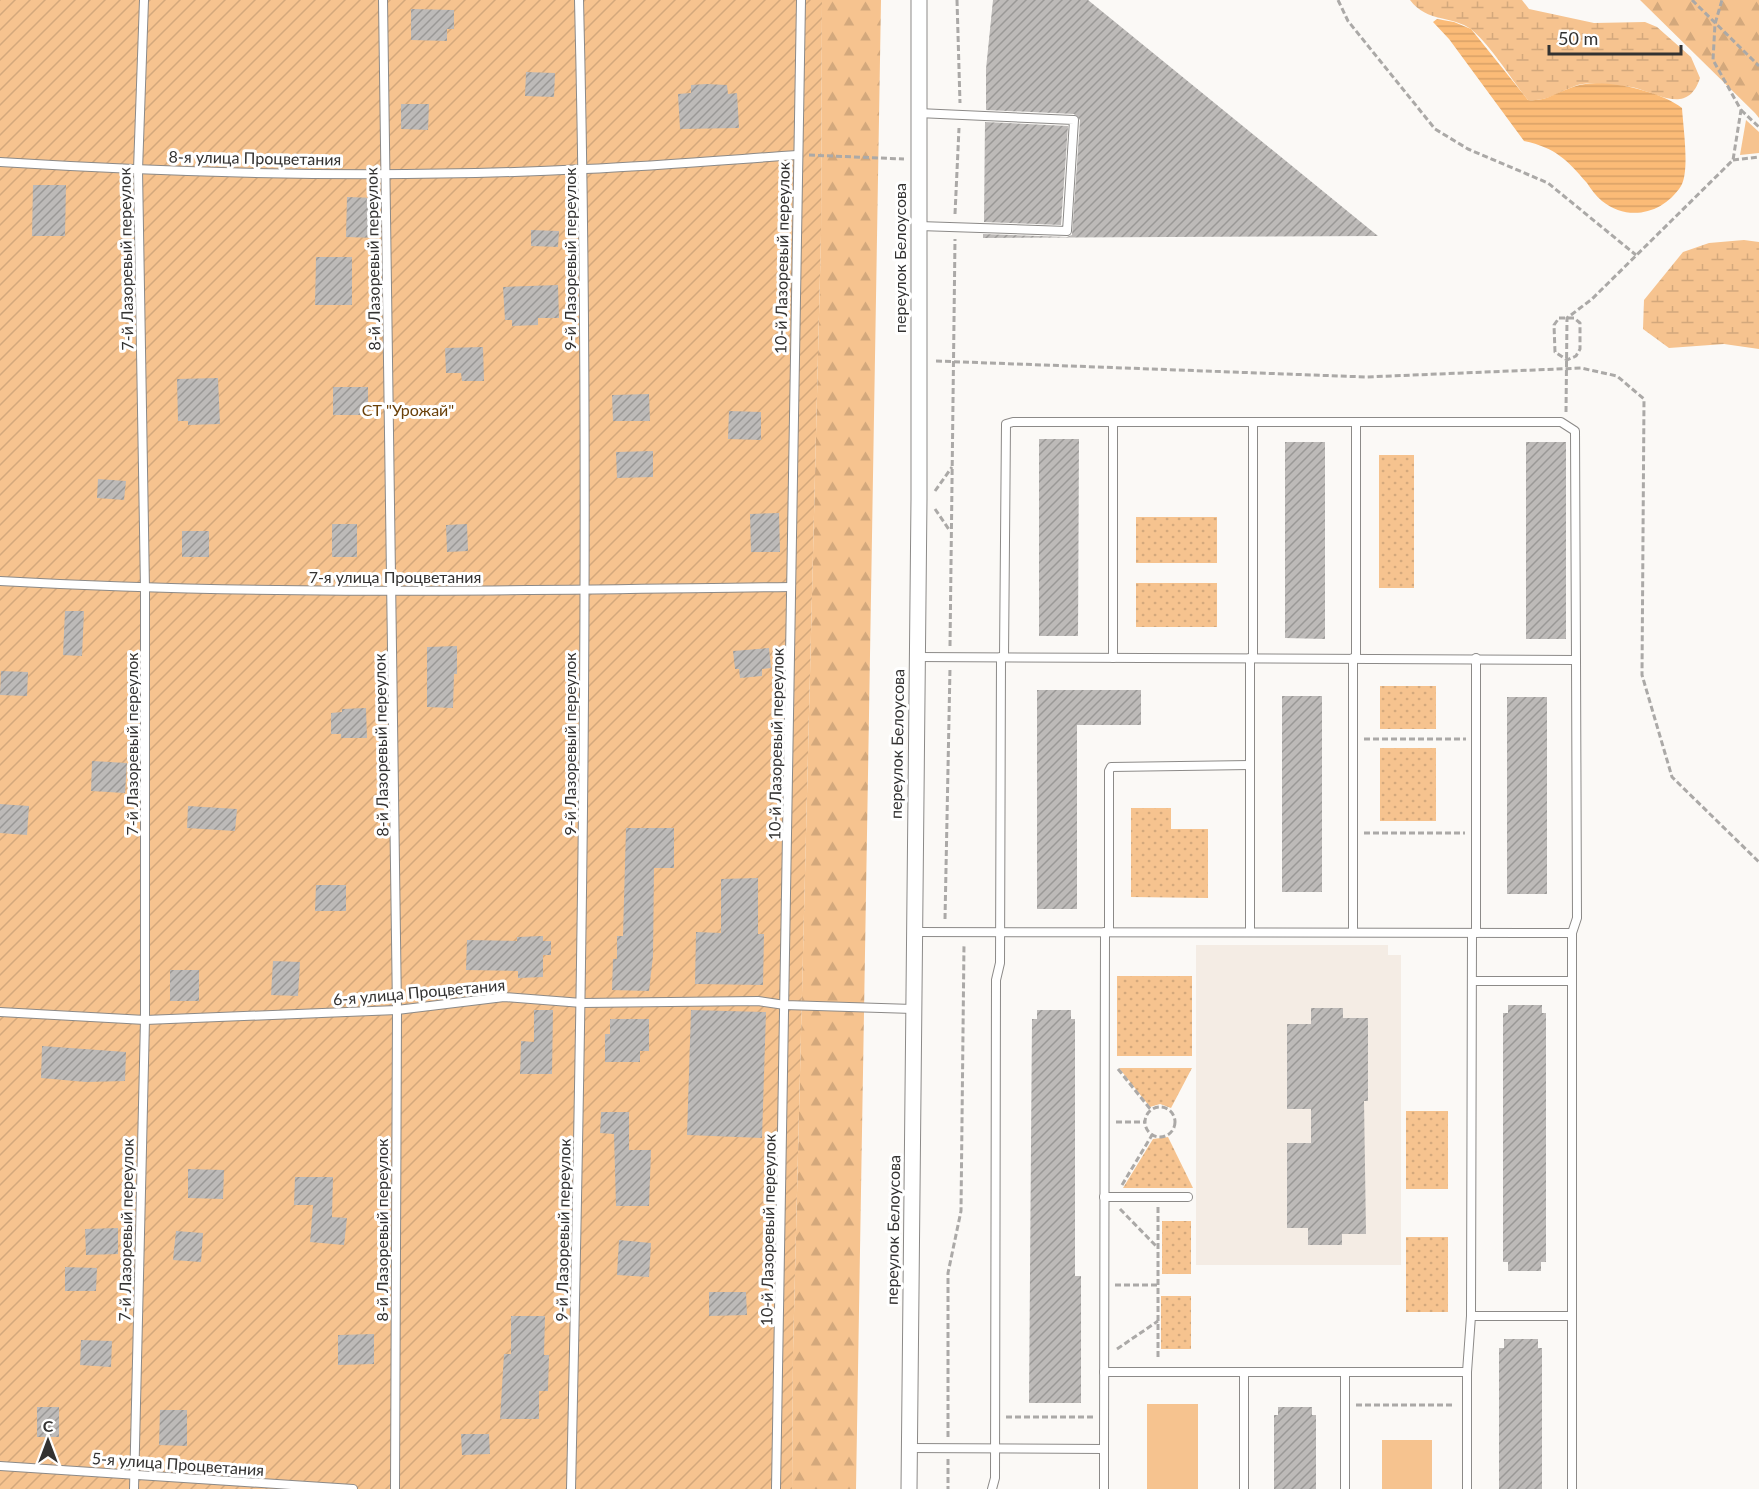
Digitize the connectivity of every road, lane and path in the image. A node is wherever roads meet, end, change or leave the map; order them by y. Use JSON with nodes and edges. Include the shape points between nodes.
{"nodes":[{"id":1,"x":144,"y":0,"type":"edge"},
{"id":2,"x":383,"y":0,"type":"edge"},
{"id":3,"x":579,"y":0,"type":"edge"},
{"id":4,"x":801,"y":0,"type":"edge"},
{"id":5,"x":919,"y":0,"type":"edge"},
{"id":6,"x":957,"y":0,"type":"edge"},
{"id":7,"x":1338,"y":0,"type":"edge"},
{"id":8,"x":1692,"y":0,"type":"edge"},
{"id":9,"x":1722,"y":0,"type":"edge"},
{"id":10,"x":1715,"y":24,"type":"junction"},
{"id":11,"x":1759,"y":66,"type":"edge"},
{"id":12,"x":1741,"y":111,"type":"junction"},
{"id":13,"x":918,"y":113,"type":"junction"},
{"id":14,"x":960,"y":116,"type":"junction"},
{"id":15,"x":1759,"y":127,"type":"edge"},
{"id":16,"x":797,"y":155,"type":"junction"},
{"id":17,"x":1759,"y":157,"type":"edge"},
{"id":18,"x":918,"y":160,"type":"junction"},
{"id":19,"x":1734,"y":160,"type":"junction"},
{"id":20,"x":0,"y":162,"type":"edge"},
{"id":21,"x":583,"y":169,"type":"junction"},
{"id":22,"x":138,"y":170,"type":"junction"},
{"id":23,"x":385,"y":173,"type":"junction"},
{"id":24,"x":919,"y":226,"type":"junction"},
{"id":25,"x":955,"y":227,"type":"junction"},
{"id":26,"x":1636,"y":255,"type":"junction"},
{"id":27,"x":1567,"y":318,"type":"junction"},
{"id":28,"x":918,"y":360,"type":"junction"},
{"id":29,"x":1567,"y":360,"type":"junction"},
{"id":30,"x":953,"y":361,"type":"junction"},
{"id":31,"x":1566,"y":368,"type":"junction"},
{"id":32,"x":1113,"y":422,"type":"junction"},
{"id":33,"x":1253,"y":422,"type":"junction"},
{"id":34,"x":1356,"y":422,"type":"junction"},
{"id":35,"x":1566,"y":425,"type":"junction"},
{"id":36,"x":953,"y":465,"type":"junction"},
{"id":37,"x":951,"y":532,"type":"junction"},
{"id":38,"x":0,"y":581,"type":"edge"},
{"id":39,"x":791,"y":587,"type":"junction"},
{"id":40,"x":145,"y":589,"type":"junction"},
{"id":41,"x":584,"y":589,"type":"junction"},
{"id":42,"x":393,"y":591,"type":"junction"},
{"id":43,"x":916,"y":657,"type":"junction"},
{"id":44,"x":950,"y":657,"type":"junction"},
{"id":45,"x":1002,"y":657,"type":"junction"},
{"id":46,"x":1113,"y":658,"type":"junction"},
{"id":47,"x":1252,"y":658,"type":"junction"},
{"id":48,"x":1355,"y":658,"type":"junction"},
{"id":49,"x":1476,"y":658,"type":"junction"},
{"id":50,"x":1575,"y":660,"type":"junction"},
{"id":51,"x":1353,"y":739,"type":"junction"},
{"id":52,"x":1453,"y":739,"type":"dead end"},
{"id":53,"x":1250,"y":765,"type":"junction"},
{"id":54,"x":1353,"y":833,"type":"junction"},
{"id":55,"x":1454,"y":833,"type":"dead end"},
{"id":56,"x":1759,"y":862,"type":"edge"},
{"id":57,"x":914,"y":932,"type":"junction"},
{"id":58,"x":1000,"y":932,"type":"junction"},
{"id":59,"x":1107,"y":932,"type":"junction"},
{"id":60,"x":1250,"y":932,"type":"junction"},
{"id":61,"x":1353,"y":932,"type":"junction"},
{"id":62,"x":945,"y":933,"type":"junction"},
{"id":63,"x":964,"y":933,"type":"junction"},
{"id":64,"x":1474,"y":933,"type":"junction"},
{"id":65,"x":1572,"y":933,"type":"junction"},
{"id":66,"x":1472,"y":981,"type":"junction"},
{"id":67,"x":1572,"y":981,"type":"junction"},
{"id":68,"x":582,"y":1003,"type":"junction"},
{"id":69,"x":785,"y":1005,"type":"junction"},
{"id":70,"x":913,"y":1009,"type":"junction"},
{"id":71,"x":397,"y":1010,"type":"junction"},
{"id":72,"x":0,"y":1012,"type":"edge"},
{"id":73,"x":145,"y":1020,"type":"junction"},
{"id":74,"x":1105,"y":1068,"type":"junction"},
{"id":75,"x":1151,"y":1110,"type":"junction"},
{"id":76,"x":1105,"y":1122,"type":"junction"},
{"id":77,"x":1144,"y":1122,"type":"junction"},
{"id":78,"x":1152,"y":1135,"type":"junction"},
{"id":79,"x":1109,"y":1197,"type":"junction"},
{"id":80,"x":1158,"y":1197,"type":"junction"},
{"id":81,"x":1188,"y":1197,"type":"dead end"},
{"id":82,"x":1158,"y":1249,"type":"junction"},
{"id":83,"x":1104,"y":1285,"type":"junction"},
{"id":84,"x":1158,"y":1285,"type":"junction"},
{"id":85,"x":1471,"y":1316,"type":"junction"},
{"id":86,"x":1572,"y":1316,"type":"junction"},
{"id":87,"x":1158,"y":1321,"type":"junction"},
{"id":88,"x":1104,"y":1357,"type":"junction"},
{"id":89,"x":1104,"y":1372,"type":"junction"},
{"id":90,"x":1158,"y":1372,"type":"junction"},
{"id":91,"x":1244,"y":1372,"type":"junction"},
{"id":92,"x":1345,"y":1372,"type":"junction"},
{"id":93,"x":1467,"y":1372,"type":"junction"},
{"id":94,"x":1345,"y":1405,"type":"junction"},
{"id":95,"x":1467,"y":1405,"type":"junction"},
{"id":96,"x":995,"y":1417,"type":"junction"},
{"id":97,"x":1104,"y":1417,"type":"junction"},
{"id":98,"x":909,"y":1448,"type":"junction"},
{"id":99,"x":948,"y":1448,"type":"junction"},
{"id":100,"x":995,"y":1448,"type":"junction"},
{"id":101,"x":1104,"y":1449,"type":"junction"},
{"id":102,"x":0,"y":1466,"type":"edge"},
{"id":103,"x":134,"y":1475,"type":"junction"},
{"id":104,"x":134,"y":1489,"type":"edge"},
{"id":105,"x":353,"y":1489,"type":"edge"},
{"id":106,"x":395,"y":1489,"type":"edge"},
{"id":107,"x":571,"y":1489,"type":"edge"},
{"id":108,"x":776,"y":1489,"type":"edge"},
{"id":109,"x":909,"y":1489,"type":"edge"},
{"id":110,"x":948,"y":1489,"type":"edge"},
{"id":111,"x":992,"y":1489,"type":"edge"},
{"id":112,"x":1104,"y":1489,"type":"edge"},
{"id":113,"x":1244,"y":1489,"type":"edge"},
{"id":114,"x":1345,"y":1489,"type":"edge"},
{"id":115,"x":1467,"y":1489,"type":"edge"},
{"id":116,"x":1572,"y":1489,"type":"edge"}],
"edges":[{"from":1,"to":22,"type":"lane","name":"7-й Лазоревый переулок"},
{"from":2,"to":23,"type":"lane","name":"8-й Лазоревый переулок"},
{"from":3,"to":21,"type":"lane","name":"9-й Лазоревый переулок"},
{"from":4,"to":16,"type":"lane","name":"10-й Лазоревый переулок"},
{"from":5,"to":13,"type":"street","name":"переулок Белоусова"},
{"from":6,"to":14,"type":"path"},
{"from":7,"to":26,"type":"path","via":[[1348,21],[1435,129],[1468,149],[1548,183]]},
{"from":8,"to":10,"type":"path"},
{"from":9,"to":10,"type":"path"},
{"from":10,"to":11,"type":"path"},
{"from":10,"to":12,"type":"path","via":[[1713,60]]},
{"from":12,"to":15,"type":"path"},
{"from":12,"to":19,"type":"path"},
{"from":13,"to":14,"type":"lane"},
{"from":13,"to":18,"type":"street","name":"переулок Белоусова"},
{"from":14,"to":25,"type":"path"},
{"from":14,"to":25,"type":"lane","via":[[1074,120],[1067,231]]},
{"from":16,"to":18,"type":"path"},
{"from":16,"to":21,"type":"lane","name":"8-я улица Процветания"},
{"from":16,"to":39,"type":"lane","name":"10-й Лазоревый переулок"},
{"from":17,"to":19,"type":"path"},
{"from":18,"to":24,"type":"street","name":"переулок Белоусова"},
{"from":19,"to":26,"type":"path"},
{"from":20,"to":22,"type":"lane","name":"8-я улица Процветания"},
{"from":21,"to":23,"type":"lane","name":"8-я улица Процветания"},
{"from":21,"to":41,"type":"lane","name":"9-й Лазоревый переулок"},
{"from":22,"to":23,"type":"lane","name":"8-я улица Процветания"},
{"from":22,"to":40,"type":"lane","name":"7-й Лазоревый переулок"},
{"from":23,"to":42,"type":"lane","name":"8-й Лазоревый переулок"},
{"from":24,"to":25,"type":"lane"},
{"from":24,"to":28,"type":"street","name":"переулок Белоусова"},
{"from":25,"to":30,"type":"path"},
{"from":26,"to":27,"type":"path"},
{"from":27,"to":29,"type":"path"},
{"from":27,"to":29,"type":"path","via":[[1559,318],[1554,326],[1555,352]]},
{"from":27,"to":29,"type":"path","via":[[1580,323],[1580,349]]},
{"from":28,"to":30,"type":"path"},
{"from":28,"to":43,"type":"street","name":"переулок Белоусова"},
{"from":29,"to":31,"type":"path"},
{"from":30,"to":31,"type":"path","via":[[1366,377]]},
{"from":30,"to":36,"type":"path"},
{"from":31,"to":35,"type":"path"},
{"from":31,"to":56,"type":"path","via":[[1617,376],[1644,399],[1642,675],[1672,777]]},
{"from":32,"to":33,"type":"lane"},
{"from":32,"to":45,"type":"lane","via":[[1006,424]]},
{"from":32,"to":46,"type":"lane"},
{"from":33,"to":34,"type":"lane"},
{"from":33,"to":47,"type":"lane"},
{"from":34,"to":35,"type":"lane"},
{"from":34,"to":48,"type":"lane"},
{"from":35,"to":50,"type":"lane","via":[[1575,431],[1576,445]]},
{"from":36,"to":37,"type":"path"},
{"from":36,"to":37,"type":"path","via":[[929,500]]},
{"from":37,"to":44,"type":"path"},
{"from":38,"to":40,"type":"lane","name":"7-я улица Процветания"},
{"from":39,"to":41,"type":"lane","name":"7-я улица Процветания"},
{"from":39,"to":69,"type":"lane","name":"10-й Лазоревый переулок"},
{"from":40,"to":42,"type":"lane","name":"7-я улица Процветания"},
{"from":40,"to":73,"type":"lane","name":"7-й Лазоревый переулок"},
{"from":41,"to":42,"type":"lane","name":"7-я улица Процветания"},
{"from":41,"to":68,"type":"lane","name":"9-й Лазоревый переулок"},
{"from":42,"to":71,"type":"lane","name":"8-й Лазоревый переулок"},
{"from":43,"to":44,"type":"lane"},
{"from":43,"to":57,"type":"street","name":"переулок Белоусова"},
{"from":44,"to":45,"type":"lane"},
{"from":44,"to":62,"type":"path"},
{"from":45,"to":46,"type":"lane"},
{"from":45,"to":58,"type":"lane"},
{"from":46,"to":47,"type":"lane"},
{"from":47,"to":48,"type":"lane"},
{"from":47,"to":53,"type":"lane"},
{"from":48,"to":49,"type":"lane"},
{"from":48,"to":51,"type":"lane"},
{"from":49,"to":50,"type":"lane"},
{"from":49,"to":64,"type":"lane"},
{"from":50,"to":65,"type":"lane","via":[[1577,918]]},
{"from":51,"to":52,"type":"path"},
{"from":51,"to":54,"type":"lane"},
{"from":53,"to":59,"type":"lane","via":[[1111,767]]},
{"from":53,"to":60,"type":"lane"},
{"from":54,"to":55,"type":"path"},
{"from":54,"to":61,"type":"lane"},
{"from":57,"to":62,"type":"lane"},
{"from":57,"to":70,"type":"street","name":"переулок Белоусова"},
{"from":58,"to":59,"type":"lane"},
{"from":58,"to":63,"type":"lane"},
{"from":58,"to":96,"type":"lane","via":[[996,980]]},
{"from":59,"to":60,"type":"lane"},
{"from":59,"to":74,"type":"lane"},
{"from":60,"to":61,"type":"lane"},
{"from":61,"to":64,"type":"lane"},
{"from":62,"to":63,"type":"lane"},
{"from":63,"to":99,"type":"path","via":[[961,1211],[948,1273]]},
{"from":64,"to":65,"type":"lane"},
{"from":64,"to":66,"type":"lane"},
{"from":65,"to":67,"type":"lane"},
{"from":66,"to":67,"type":"lane"},
{"from":66,"to":85,"type":"lane"},
{"from":67,"to":86,"type":"lane"},
{"from":68,"to":69,"type":"lane","name":"6-я улица Процветания","via":[[758,1001]]},
{"from":68,"to":71,"type":"lane","name":"6-я улица Процветания","via":[[504,997]]},
{"from":68,"to":107,"type":"lane","name":"9-й Лазоревый переулок"},
{"from":69,"to":70,"type":"lane","name":"6-я улица Процветания"},
{"from":69,"to":108,"type":"lane","name":"10-й Лазоревый переулок"},
{"from":70,"to":98,"type":"street","name":"переулок Белоусова"},
{"from":71,"to":73,"type":"lane","name":"6-я улица Процветания"},
{"from":71,"to":106,"type":"lane","name":"8-й Лазоревый переулок"},
{"from":72,"to":73,"type":"lane","name":"6-я улица Процветания"},
{"from":73,"to":103,"type":"lane","name":"7-й Лазоревый переулок"},
{"from":74,"to":75,"type":"path","via":[[1117,1068]]},
{"from":74,"to":76,"type":"lane"},
{"from":75,"to":77,"type":"path"},
{"from":75,"to":78,"type":"path","via":[[1166,1108],[1175,1122],[1166,1136]]},
{"from":76,"to":77,"type":"path"},
{"from":76,"to":79,"type":"lane"},
{"from":77,"to":78,"type":"path"},
{"from":78,"to":79,"type":"path"},
{"from":79,"to":80,"type":"lane"},
{"from":79,"to":82,"type":"path"},
{"from":79,"to":83,"type":"lane"},
{"from":80,"to":81,"type":"lane"},
{"from":80,"to":82,"type":"path"},
{"from":82,"to":84,"type":"path"},
{"from":83,"to":84,"type":"path"},
{"from":83,"to":88,"type":"lane"},
{"from":84,"to":87,"type":"path"},
{"from":85,"to":86,"type":"lane"},
{"from":85,"to":93,"type":"lane"},
{"from":86,"to":116,"type":"lane"},
{"from":87,"to":88,"type":"path"},
{"from":87,"to":90,"type":"path"},
{"from":88,"to":89,"type":"lane"},
{"from":89,"to":90,"type":"lane"},
{"from":89,"to":97,"type":"lane"},
{"from":90,"to":91,"type":"lane"},
{"from":91,"to":92,"type":"lane"},
{"from":91,"to":113,"type":"lane"},
{"from":92,"to":93,"type":"lane"},
{"from":92,"to":94,"type":"lane"},
{"from":93,"to":95,"type":"lane"},
{"from":94,"to":95,"type":"path"},
{"from":94,"to":114,"type":"lane"},
{"from":95,"to":115,"type":"lane"},
{"from":96,"to":97,"type":"path"},
{"from":96,"to":100,"type":"lane"},
{"from":97,"to":101,"type":"lane"},
{"from":98,"to":99,"type":"lane"},
{"from":98,"to":109,"type":"street","name":"переулок Белоусова"},
{"from":99,"to":100,"type":"lane"},
{"from":99,"to":110,"type":"path"},
{"from":100,"to":101,"type":"lane"},
{"from":100,"to":111,"type":"lane"},
{"from":101,"to":112,"type":"lane"},
{"from":102,"to":103,"type":"lane","name":"5-я улица Процветания"},
{"from":103,"to":104,"type":"lane","name":"7-й Лазоревый переулок"},
{"from":103,"to":105,"type":"lane","name":"5-я улица Процветания"}]}
